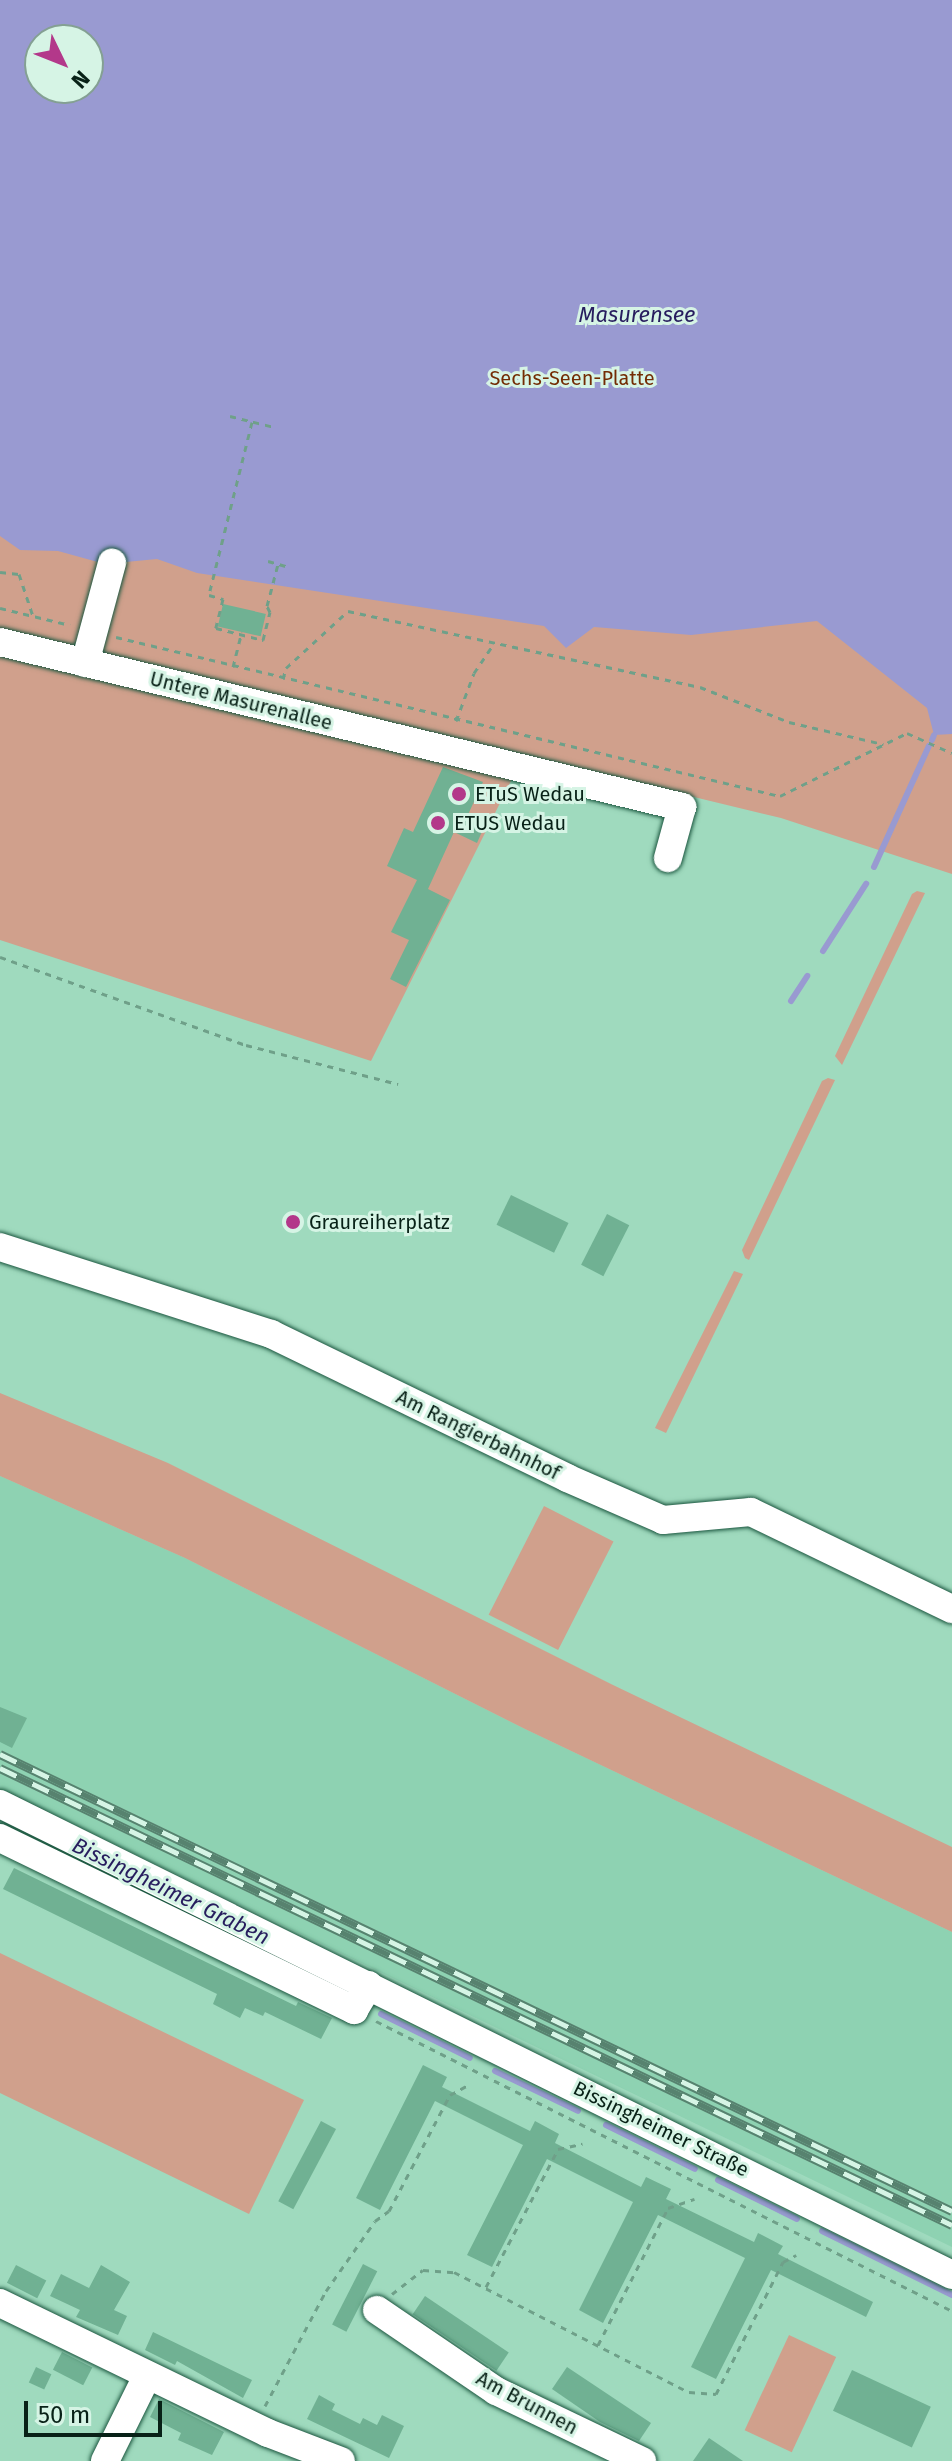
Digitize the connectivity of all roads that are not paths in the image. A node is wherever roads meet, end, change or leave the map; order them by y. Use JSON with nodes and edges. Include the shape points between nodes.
{"nodes":[{"id":1,"x":112,"y":563,"type":"dead end"},
{"id":2,"x":0,"y":642,"type":"edge"},
{"id":3,"x":85,"y":663,"type":"junction"},
{"id":4,"x":668,"y":858,"type":"dead end"},
{"id":5,"x":0,"y":1247,"type":"edge"},
{"id":6,"x":952,"y":1609,"type":"edge"},
{"id":7,"x":0,"y":1804,"type":"edge"},
{"id":8,"x":0,"y":1838,"type":"edge"},
{"id":9,"x":369,"y":1985,"type":"junction"},
{"id":10,"x":952,"y":2275,"type":"edge"},
{"id":11,"x":0,"y":2303,"type":"edge"},
{"id":12,"x":377,"y":2310,"type":"road end"},
{"id":13,"x":147,"y":2376,"type":"junction"},
{"id":14,"x":105,"y":2461,"type":"edge"},
{"id":15,"x":341,"y":2461,"type":"edge"},
{"id":16,"x":642,"y":2461,"type":"edge"}],
"edges":[{"from":1,"to":3,"type":"street"},
{"from":2,"to":3,"type":"street","name":"Untere Masurenallee"},
{"from":3,"to":4,"type":"street","name":"Untere Masurenallee","via":[[682,807]]},
{"from":5,"to":6,"type":"street","name":"Am Rangierbahnhof","via":[[271,1334],[663,1520],[751,1512]]},
{"from":7,"to":9,"type":"street","name":"Bissingheimer Straße"},
{"from":8,"to":9,"type":"street","via":[[354,2010]]},
{"from":9,"to":10,"type":"street","name":"Bissingheimer Straße"},
{"from":11,"to":13,"type":"street"},
{"from":12,"to":16,"type":"street","name":"Am Brunnen","via":[[496,2391]]},
{"from":13,"to":14,"type":"street"},
{"from":13,"to":15,"type":"street"}]}
